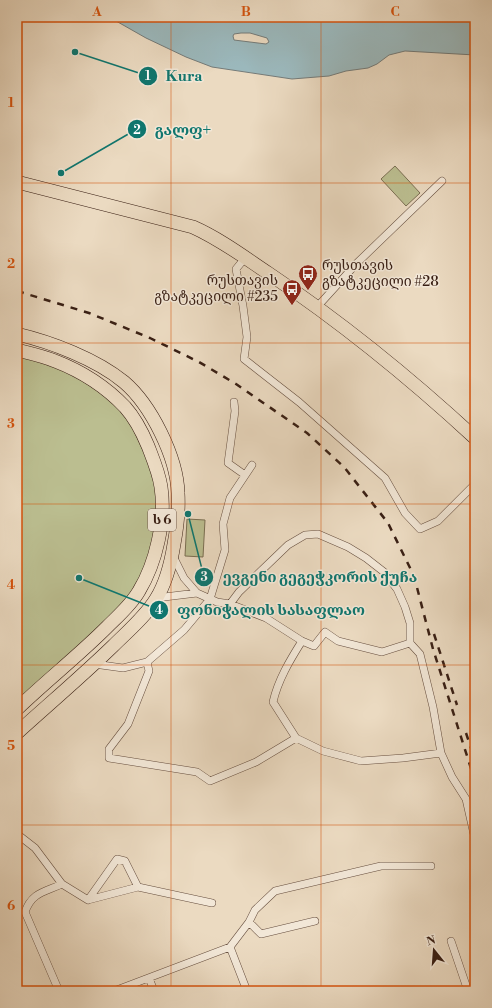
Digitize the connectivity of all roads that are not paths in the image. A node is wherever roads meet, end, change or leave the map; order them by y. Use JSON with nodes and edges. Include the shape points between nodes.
{"nodes":[{"id":1,"x":442,"y":181,"type":"dead end"},
{"id":2,"x":17,"y":182,"type":"edge"},
{"id":3,"x":245,"y":258,"type":"junction"},
{"id":4,"x":317,"y":307,"type":"junction"},
{"id":5,"x":17,"y":334,"type":"edge"},
{"id":6,"x":17,"y":350,"type":"edge"},
{"id":7,"x":234,"y":402,"type":"dead end"},
{"id":8,"x":475,"y":438,"type":"edge"},
{"id":9,"x":252,"y":465,"type":"dead end"},
{"id":10,"x":245,"y":475,"type":"junction"},
{"id":11,"x":475,"y":484,"type":"edge"},
{"id":12,"x":172,"y":554,"type":"junction"},
{"id":13,"x":197,"y":593,"type":"junction"},
{"id":14,"x":156,"y":598,"type":"junction"},
{"id":15,"x":210,"y":600,"type":"junction"},
{"id":16,"x":230,"y":604,"type":"junction"},
{"id":17,"x":302,"y":641,"type":"junction"},
{"id":18,"x":410,"y":643,"type":"junction"},
{"id":19,"x":147,"y":662,"type":"junction"},
{"id":20,"x":94,"y":664,"type":"junction"},
{"id":21,"x":17,"y":709,"type":"edge"},
{"id":22,"x":17,"y":732,"type":"edge"},
{"id":23,"x":296,"y":738,"type":"junction"},
{"id":24,"x":441,"y":753,"type":"junction"},
{"id":25,"x":17,"y":834,"type":"edge"},
{"id":26,"x":475,"y":839,"type":"edge"},
{"id":27,"x":432,"y":866,"type":"dead end"},
{"id":28,"x":62,"y":884,"type":"junction"},
{"id":29,"x":138,"y":887,"type":"junction"},
{"id":30,"x":88,"y":900,"type":"junction"},
{"id":31,"x":212,"y":904,"type":"dead end"},
{"id":32,"x":314,"y":921,"type":"dead end"},
{"id":33,"x":249,"y":922,"type":"junction"},
{"id":34,"x":451,"y":941,"type":"dead end"},
{"id":35,"x":230,"y":947,"type":"junction"},
{"id":36,"x":149,"y":978,"type":"junction"},
{"id":37,"x":59,"y":991,"type":"edge"},
{"id":38,"x":114,"y":991,"type":"edge"},
{"id":39,"x":154,"y":991,"type":"edge"},
{"id":40,"x":248,"y":991,"type":"edge"},
{"id":41,"x":468,"y":991,"type":"edge"}],
"edges":[{"from":1,"to":4,"type":"street","via":[[357,263]]},
{"from":2,"to":3,"type":"highway","via":[[193,227],[209,234]]},
{"from":3,"to":4,"type":"highway"},
{"from":3,"to":11,"type":"street","via":[[236,270],[247,337],[244,359],[299,402],[385,478],[405,513],[420,529],[438,521]]},
{"from":4,"to":8,"type":"highway","via":[[400,372]]},
{"from":5,"to":12,"type":"highway","number":"ს 6","via":[[57,346],[94,362],[123,381],[146,407],[166,443],[178,492],[177,524]]},
{"from":6,"to":21,"type":"highway","number":"ს 6","via":[[54,361],[92,380],[127,409],[144,436],[157,469],[161,487],[162,518],[156,553],[139,591],[126,608],[82,651]]},
{"from":7,"to":10,"type":"street","via":[[228,463]]},
{"from":9,"to":10,"type":"street"},
{"from":10,"to":15,"type":"street","via":[[230,498],[223,524],[224,550]]},
{"from":12,"to":13,"type":"street","via":[[184,578]]},
{"from":12,"to":14,"type":"highway","number":"ს 6"},
{"from":13,"to":14,"type":"street"},
{"from":13,"to":15,"type":"street"},
{"from":14,"to":20,"type":"highway","number":"ს 6","via":[[138,621]]},
{"from":15,"to":16,"type":"street"},
{"from":15,"to":19,"type":"street","via":[[184,630]]},
{"from":16,"to":17,"type":"street","via":[[266,618]]},
{"from":16,"to":18,"type":"street","via":[[239,592],[288,546],[305,534],[318,534],[348,547],[384,572],[397,589],[406,608],[410,623]]},
{"from":17,"to":18,"type":"street","via":[[314,646],[325,632],[338,641],[382,652]]},
{"from":17,"to":23,"type":"street","via":[[275,691],[273,702]]},
{"from":18,"to":24,"type":"street","via":[[420,654]]},
{"from":19,"to":20,"type":"street","via":[[123,668]]},
{"from":19,"to":23,"type":"street","via":[[149,671],[128,724],[109,749],[109,758],[197,772],[210,781],[256,762]]},
{"from":20,"to":22,"type":"highway","number":"ს 6"},
{"from":23,"to":24,"type":"street","via":[[323,751],[361,761]]},
{"from":24,"to":26,"type":"street","via":[[466,799]]},
{"from":25,"to":28,"type":"street","via":[[35,848]]},
{"from":27,"to":33,"type":"street","via":[[381,866],[275,891],[255,910]]},
{"from":28,"to":30,"type":"street"},
{"from":28,"to":37,"type":"street","via":[[34,896],[25,912]]},
{"from":29,"to":30,"type":"street"},
{"from":29,"to":30,"type":"street","via":[[125,861],[117,859]]},
{"from":29,"to":31,"type":"street"},
{"from":32,"to":33,"type":"street","via":[[261,934]]},
{"from":33,"to":35,"type":"street"},
{"from":34,"to":41,"type":"street"},
{"from":35,"to":36,"type":"street"},
{"from":35,"to":40,"type":"street"},
{"from":36,"to":38,"type":"street"},
{"from":36,"to":39,"type":"street"}]}
